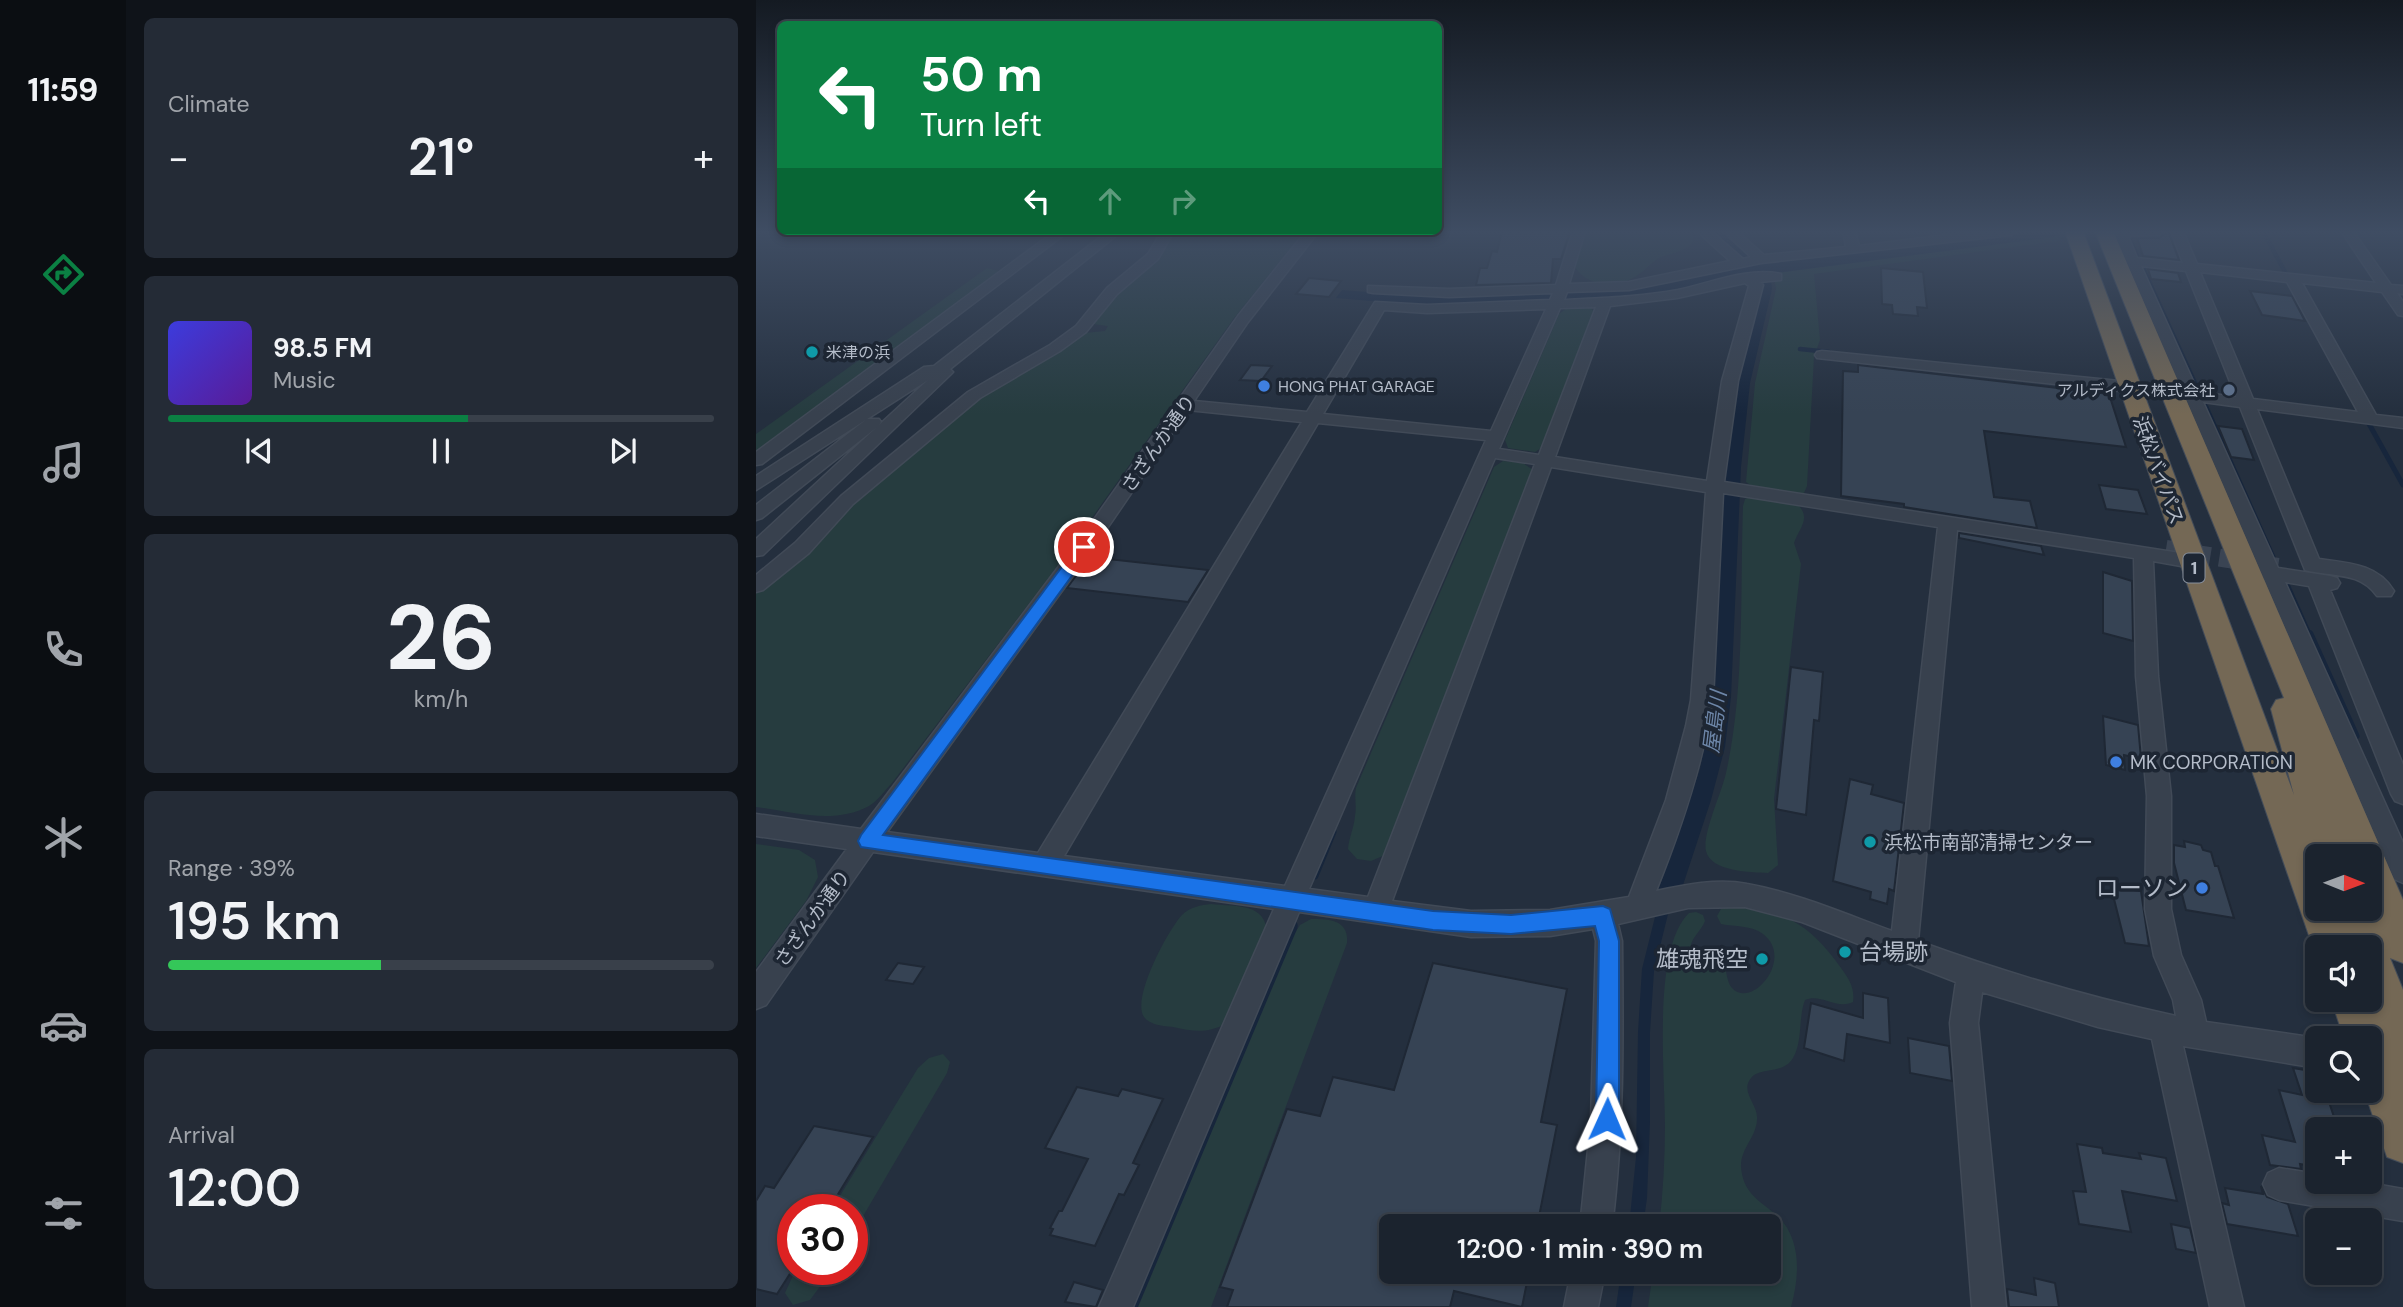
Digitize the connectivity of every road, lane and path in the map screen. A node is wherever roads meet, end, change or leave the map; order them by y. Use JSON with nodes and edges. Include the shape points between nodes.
{"nodes":[{"id":1,"x":981,"y":292,"type":"edge"},
{"id":2,"x":1038,"y":292,"type":"edge"},
{"id":3,"x":1110,"y":292,"type":"edge"},
{"id":4,"x":1265,"y":292,"type":"edge"},
{"id":5,"x":1408,"y":292,"type":"edge"},
{"id":6,"x":1559,"y":292,"type":"edge"},
{"id":7,"x":1592,"y":292,"type":"edge"},
{"id":8,"x":1678,"y":292,"type":"edge"},
{"id":9,"x":1754,"y":292,"type":"edge"},
{"id":10,"x":2096,"y":292,"type":"edge"},
{"id":11,"x":2139,"y":292,"type":"edge"},
{"id":12,"x":2144,"y":292,"type":"edge"},
{"id":13,"x":2201,"y":292,"type":"edge"},
{"id":14,"x":2300,"y":292,"type":"edge"},
{"id":15,"x":2390,"y":292,"type":"edge"},
{"id":16,"x":1557,"y":297,"type":"junction"},
{"id":17,"x":1604,"y":303,"type":"junction"},
{"id":18,"x":2403,"y":312,"type":"edge"},
{"id":19,"x":1082,"y":328,"type":"junction"},
{"id":20,"x":1103,"y":329,"type":"dead end"},
{"id":21,"x":1822,"y":355,"type":"dead end"},
{"id":22,"x":938,"y":371,"type":"junction"},
{"id":23,"x":2129,"y":387,"type":"junction"},
{"id":24,"x":2182,"y":394,"type":"junction"},
{"id":25,"x":2246,"y":402,"type":"junction"},
{"id":26,"x":1184,"y":405,"type":"junction"},
{"id":27,"x":1312,"y":418,"type":"junction"},
{"id":28,"x":2370,"y":419,"type":"junction"},
{"id":29,"x":2403,"y":423,"type":"edge"},
{"id":30,"x":1493,"y":444,"type":"junction"},
{"id":31,"x":756,"y":460,"type":"edge"},
{"id":32,"x":1545,"y":461,"type":"junction"},
{"id":33,"x":756,"y":484,"type":"edge"},
{"id":34,"x":1716,"y":487,"type":"junction"},
{"id":35,"x":756,"y":514,"type":"edge"},
{"id":36,"x":1948,"y":523,"type":"junction"},
{"id":37,"x":2089,"y":545,"type":"junction"},
{"id":38,"x":2166,"y":549,"type":"tunnel mouth"},
{"id":39,"x":756,"y":550,"type":"edge"},
{"id":40,"x":2142,"y":553,"type":"junction"},
{"id":41,"x":2192,"y":561,"type":"junction"},
{"id":42,"x":2265,"y":570,"type":"junction"},
{"id":43,"x":2316,"y":580,"type":"junction"},
{"id":44,"x":756,"y":585,"type":"edge"},
{"id":45,"x":2386,"y":592,"type":"edge"},
{"id":46,"x":2268,"y":623,"type":"junction"},
{"id":47,"x":2328,"y":767,"type":"junction"},
{"id":48,"x":2359,"y":771,"type":"junction"},
{"id":49,"x":2400,"y":787,"type":"edge"},
{"id":50,"x":756,"y":825,"type":"edge"},
{"id":51,"x":867,"y":841,"type":"junction"},
{"id":52,"x":2326,"y":844,"type":"edge"},
{"id":53,"x":2370,"y":844,"type":"edge"},
{"id":54,"x":2376,"y":844,"type":"edge"},
{"id":55,"x":1044,"y":866,"type":"junction"},
{"id":56,"x":2382,"y":867,"type":"edge"},
{"id":57,"x":2305,"y":871,"type":"edge"},
{"id":58,"x":1291,"y":901,"type":"junction"},
{"id":59,"x":1647,"y":906,"type":"junction"},
{"id":60,"x":1375,"y":912,"type":"junction"},
{"id":61,"x":1603,"y":915,"type":"junction"},
{"id":62,"x":2400,"y":930,"type":"edge"},
{"id":63,"x":1904,"y":948,"type":"junction"},
{"id":64,"x":1971,"y":973,"type":"junction"},
{"id":65,"x":2382,"y":987,"type":"edge"},
{"id":66,"x":756,"y":995,"type":"edge"},
{"id":67,"x":2164,"y":1028,"type":"junction"},
{"id":68,"x":2195,"y":1035,"type":"junction"},
{"id":69,"x":2382,"y":1040,"type":"edge"},
{"id":70,"x":2305,"y":1051,"type":"edge"},
{"id":71,"x":2382,"y":1073,"type":"edge"},
{"id":72,"x":2403,"y":1141,"type":"edge"},
{"id":73,"x":2278,"y":1185,"type":"dead end"},
{"id":74,"x":2403,"y":1205,"type":"edge"},
{"id":75,"x":1598,"y":1214,"type":"edge"},
{"id":76,"x":1586,"y":1284,"type":"edge"},
{"id":77,"x":1116,"y":1307,"type":"edge"},
{"id":78,"x":1581,"y":1307,"type":"edge"},
{"id":79,"x":1989,"y":1307,"type":"edge"},
{"id":80,"x":2227,"y":1307,"type":"edge"}],
"edges":[{"from":1,"to":31,"type":"street"},
{"from":2,"to":22,"type":"street"},
{"from":3,"to":19,"type":"street"},
{"from":4,"to":26,"type":"street","name":"さざんか通り"},
{"from":5,"to":16,"type":"street"},
{"from":6,"to":16,"type":"street"},
{"from":7,"to":16,"type":"street"},
{"from":8,"to":17,"type":"street"},
{"from":9,"to":34,"type":"street","via":[[1730,381]]},
{"from":10,"to":23,"type":"highway","name":"浜松バイパス","number":"1"},
{"from":11,"to":24,"type":"highway","name":"浜松バイパス"},
{"from":12,"to":24,"type":"street"},
{"from":13,"to":25,"type":"street"},
{"from":14,"to":28,"type":"street"},
{"from":15,"to":18,"type":"street"},
{"from":16,"to":17,"type":"street"},
{"from":16,"to":27,"type":"street","via":[[1437,309],[1380,305]]},
{"from":16,"to":30,"type":"street"},
{"from":17,"to":32,"type":"street"},
{"from":19,"to":20,"type":"street"},
{"from":19,"to":44,"type":"street","via":[[974,395],[840,506],[802,548]]},
{"from":21,"to":23,"type":"street"},
{"from":22,"to":33,"type":"street","via":[[929,370]]},
{"from":22,"to":35,"type":"street"},
{"from":22,"to":39,"type":"street","via":[[945,372]]},
{"from":23,"to":41,"type":"highway","name":"浜松バイパス","number":"1"},
{"from":24,"to":25,"type":"street"},
{"from":24,"to":42,"type":"highway","name":"浜松バイパス"},
{"from":25,"to":28,"type":"street"},
{"from":25,"to":45,"type":"street","via":[[2312,565],[2366,574]]},
{"from":26,"to":27,"type":"street"},
{"from":26,"to":51,"type":"street","name":"さざんか通り"},
{"from":27,"to":30,"type":"street"},
{"from":27,"to":55,"type":"street"},
{"from":28,"to":29,"type":"street"},
{"from":30,"to":32,"type":"street"},
{"from":30,"to":58,"type":"street"},
{"from":32,"to":34,"type":"street"},
{"from":32,"to":60,"type":"street"},
{"from":34,"to":36,"type":"street"},
{"from":34,"to":59,"type":"street","via":[[1698,730],[1682,794],[1642,895]]},
{"from":36,"to":37,"type":"street"},
{"from":36,"to":63,"type":"street"},
{"from":37,"to":38,"type":"street","via":[[2088,537]]},
{"from":37,"to":40,"type":"street"},
{"from":40,"to":41,"type":"street"},
{"from":40,"to":68,"type":"street","via":[[2147,676],[2159,796],[2158,909],[2168,956],[2187,1000]]},
{"from":41,"to":57,"type":"highway","name":"浜松バイパス","number":"1"},
{"from":42,"to":43,"type":"street"},
{"from":42,"to":45,"type":"street","via":[[2366,580]]},
{"from":42,"to":46,"type":"highway","name":"浜松バイパス"},
{"from":42,"to":48,"type":"street"},
{"from":43,"to":45,"type":"street"},
{"from":43,"to":49,"type":"street"},
{"from":46,"to":47,"type":"highway","name":"浜松バイパス"},
{"from":46,"to":52,"type":"highway","via":[[2283,696]]},
{"from":47,"to":48,"type":"street"},
{"from":47,"to":53,"type":"highway","name":"浜松バイパス"},
{"from":48,"to":49,"type":"street"},
{"from":48,"to":54,"type":"street"},
{"from":50,"to":51,"type":"street"},
{"from":51,"to":55,"type":"street"},
{"from":51,"to":66,"type":"street","name":"さざんか通り"},
{"from":55,"to":58,"type":"street"},
{"from":56,"to":62,"type":"highway","name":"浜松バイパス"},
{"from":58,"to":60,"type":"street"},
{"from":58,"to":77,"type":"street"},
{"from":59,"to":61,"type":"street"},
{"from":59,"to":63,"type":"street","via":[[1716,894],[1773,900]]},
{"from":60,"to":61,"type":"street","via":[[1511,925]]},
{"from":61,"to":75,"type":"street","via":[[1609,941],[1607,1119]]},
{"from":63,"to":64,"type":"street"},
{"from":64,"to":67,"type":"street","via":[[2063,1003]]},
{"from":64,"to":79,"type":"street","via":[[1965,1023]]},
{"from":65,"to":69,"type":"highway","via":[[2393,1015]]},
{"from":67,"to":68,"type":"street"},
{"from":67,"to":80,"type":"street"},
{"from":68,"to":70,"type":"street"},
{"from":71,"to":72,"type":"highway"},
{"from":73,"to":74,"type":"street"},
{"from":76,"to":78,"type":"street"}]}
